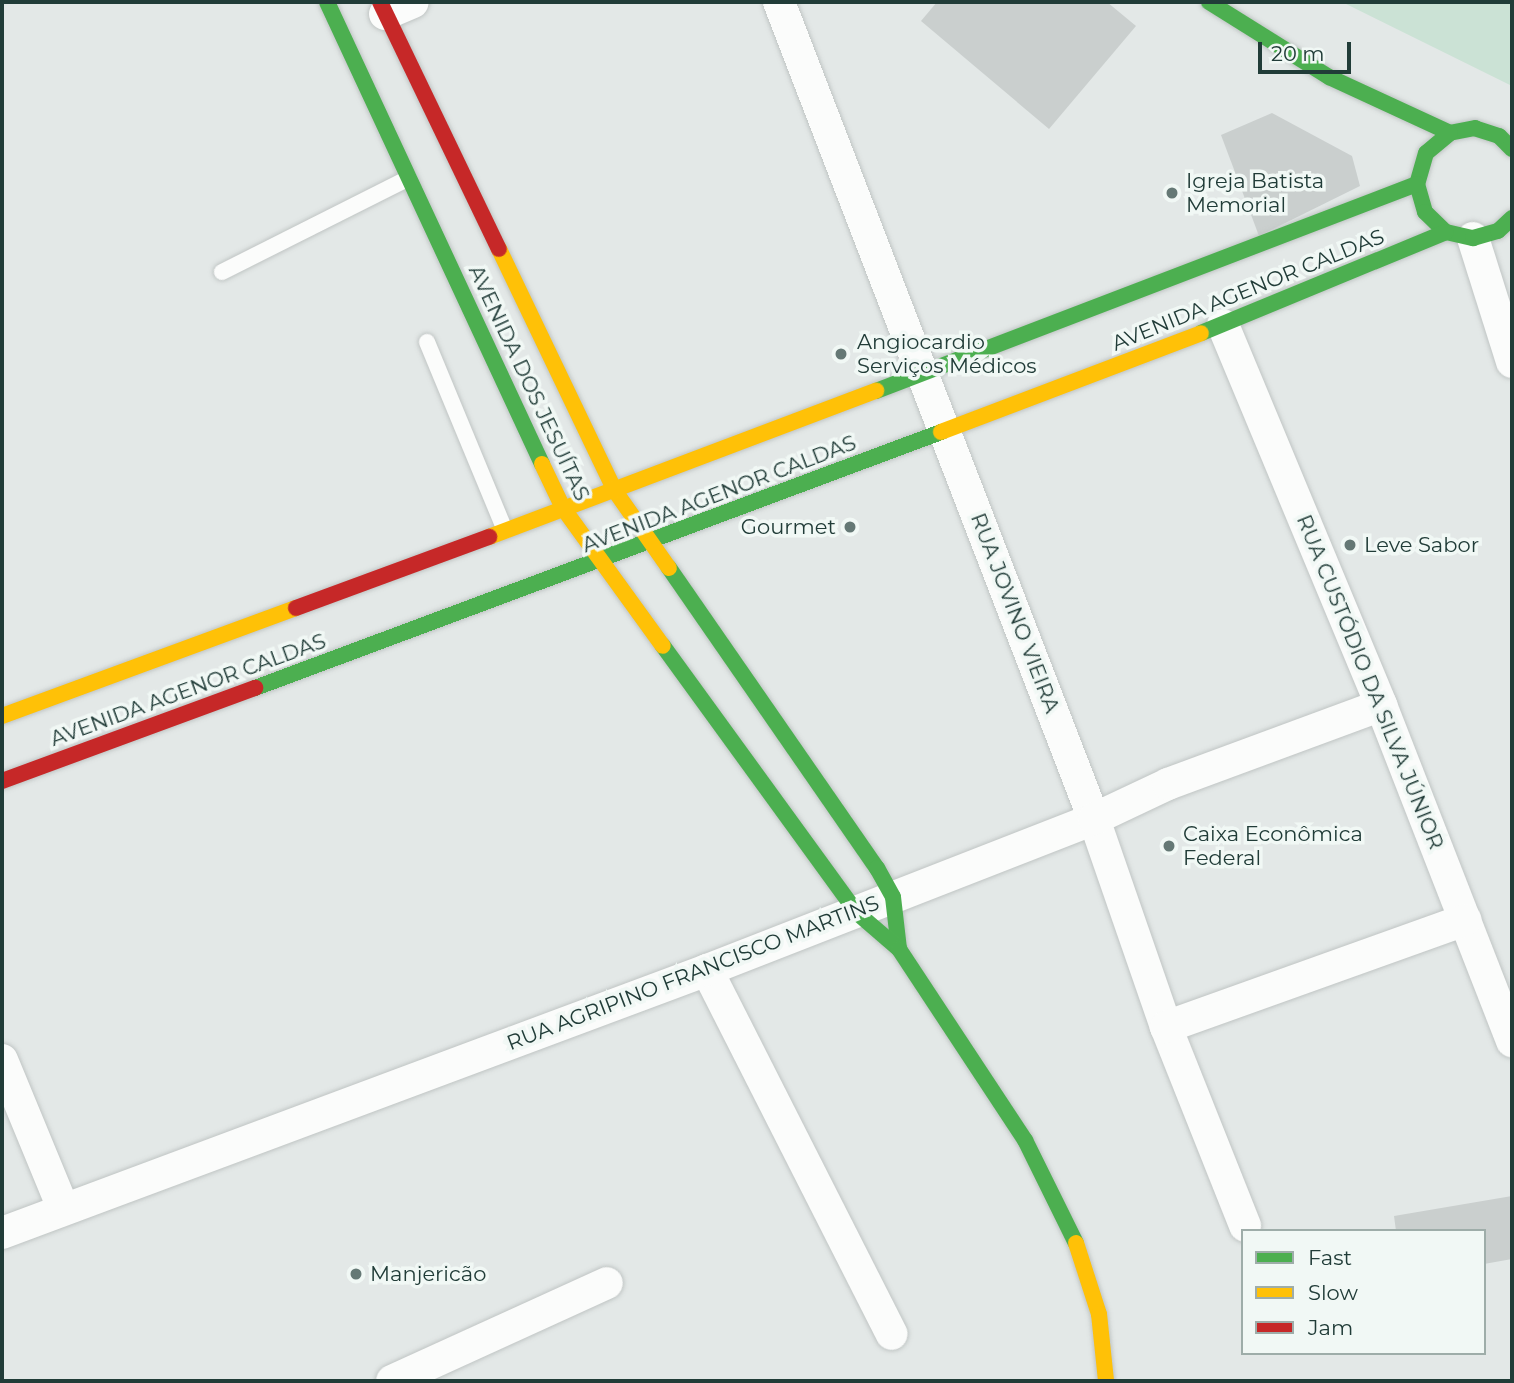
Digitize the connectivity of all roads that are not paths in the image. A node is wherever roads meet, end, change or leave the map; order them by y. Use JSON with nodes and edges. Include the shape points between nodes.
{"nodes":[{"id":1,"x":327,"y":2,"type":"edge"},
{"id":2,"x":779,"y":2,"type":"edge"},
{"id":3,"x":1209,"y":2,"type":"edge"},
{"id":4,"x":393,"y":6,"type":"edge"},
{"id":5,"x":1450,"y":133,"type":"junction"},
{"id":6,"x":1508,"y":142,"type":"edge"},
{"id":7,"x":409,"y":178,"type":"junction"},
{"id":8,"x":1417,"y":184,"type":"junction"},
{"id":9,"x":1512,"y":218,"type":"edge"},
{"id":10,"x":1460,"y":235,"type":"junction"},
{"id":11,"x":222,"y":272,"type":"dead end"},
{"id":12,"x":1223,"y":325,"type":"junction"},
{"id":13,"x":427,"y":342,"type":"dead end"},
{"id":14,"x":1512,"y":362,"type":"edge"},
{"id":15,"x":923,"y":375,"type":"junction"},
{"id":16,"x":945,"y":431,"type":"junction"},
{"id":17,"x":615,"y":491,"type":"junction"},
{"id":18,"x":563,"y":508,"type":"junction"},
{"id":19,"x":505,"y":530,"type":"junction"},
{"id":20,"x":654,"y":541,"type":"junction"},
{"id":21,"x":601,"y":561,"type":"junction"},
{"id":22,"x":1381,"y":705,"type":"junction"},
{"id":23,"x":2,"y":716,"type":"edge"},
{"id":24,"x":2,"y":781,"type":"edge"},
{"id":25,"x":1094,"y":819,"type":"junction"},
{"id":26,"x":893,"y":897,"type":"junction"},
{"id":27,"x":856,"y":912,"type":"junction"},
{"id":28,"x":1465,"y":920,"type":"junction"},
{"id":29,"x":899,"y":949,"type":"junction"},
{"id":30,"x":707,"y":970,"type":"junction"},
{"id":31,"x":1166,"y":1027,"type":"junction"},
{"id":32,"x":1512,"y":1041,"type":"edge"},
{"id":33,"x":2,"y":1060,"type":"edge"},
{"id":34,"x":63,"y":1208,"type":"junction"},
{"id":35,"x":1245,"y":1226,"type":"dead end"},
{"id":36,"x":2,"y":1233,"type":"edge"},
{"id":37,"x":607,"y":1283,"type":"dead end"},
{"id":38,"x":892,"y":1335,"type":"dead end"},
{"id":39,"x":392,"y":1381,"type":"edge"},
{"id":40,"x":1106,"y":1381,"type":"edge"}],
"edges":[{"from":1,"to":7,"type":"street","name":"AVENIDA DOS JESUÍTAS"},
{"from":2,"to":15,"type":"street","name":"RUA JOVINO VIEIRA"},
{"from":3,"to":5,"type":"street","via":[[1329,77]]},
{"from":4,"to":17,"type":"street","name":"AVENIDA DOS JESUÍTAS"},
{"from":5,"to":6,"type":"street","via":[[1475,128]]},
{"from":5,"to":8,"type":"street","via":[[1426,153]]},
{"from":7,"to":11,"type":"lane"},
{"from":7,"to":18,"type":"street","name":"AVENIDA DOS JESUÍTAS"},
{"from":8,"to":10,"type":"street","via":[[1425,212]]},
{"from":8,"to":15,"type":"street","name":"AVENIDA AGENOR CALDAS"},
{"from":9,"to":10,"type":"street","name":"AVENIDA AGENOR CALDAS","via":[[1498,231]]},
{"from":10,"to":12,"type":"street","name":"AVENIDA AGENOR CALDAS"},
{"from":10,"to":14,"type":"street"},
{"from":12,"to":16,"type":"street","name":"AVENIDA AGENOR CALDAS"},
{"from":12,"to":22,"type":"street","name":"RUA CUSTÓDIO DA SILVA JÚNIOR"},
{"from":13,"to":19,"type":"lane"},
{"from":15,"to":16,"type":"street","name":"RUA JOVINO VIEIRA"},
{"from":15,"to":17,"type":"street","name":"AVENIDA AGENOR CALDAS"},
{"from":16,"to":20,"type":"street","name":"AVENIDA AGENOR CALDAS"},
{"from":16,"to":25,"type":"street","name":"RUA JOVINO VIEIRA"},
{"from":17,"to":18,"type":"street","name":"AVENIDA AGENOR CALDAS"},
{"from":17,"to":20,"type":"street","name":"AVENIDA DOS JESUÍTAS"},
{"from":18,"to":19,"type":"street","name":"AVENIDA AGENOR CALDAS"},
{"from":18,"to":21,"type":"street","name":"AVENIDA DOS JESUÍTAS"},
{"from":19,"to":23,"type":"street","name":"AVENIDA AGENOR CALDAS","via":[[200,649]]},
{"from":20,"to":21,"type":"street","name":"AVENIDA AGENOR CALDAS"},
{"from":20,"to":26,"type":"street","name":"AVENIDA DOS JESUÍTAS"},
{"from":21,"to":24,"type":"street","name":"AVENIDA AGENOR CALDAS","via":[[214,696]]},
{"from":21,"to":27,"type":"street","name":"AVENIDA DOS JESUÍTAS"},
{"from":22,"to":25,"type":"street","name":"RUA AGRIPINO FRANCISCO MARTINS","via":[[1168,785]]},
{"from":22,"to":28,"type":"street","name":"RUA CUSTÓDIO DA SILVA JÚNIOR"},
{"from":25,"to":26,"type":"street","name":"RUA AGRIPINO FRANCISCO MARTINS"},
{"from":25,"to":31,"type":"street","name":"RUA JOVINO VIEIRA"},
{"from":26,"to":27,"type":"street","name":"RUA AGRIPINO FRANCISCO MARTINS"},
{"from":26,"to":29,"type":"street","name":"AVENIDA DOS JESUÍTAS"},
{"from":27,"to":29,"type":"street","name":"AVENIDA DOS JESUÍTAS"},
{"from":27,"to":30,"type":"street","name":"RUA AGRIPINO FRANCISCO MARTINS"},
{"from":28,"to":31,"type":"street"},
{"from":28,"to":32,"type":"street","name":"RUA CUSTÓDIO DA SILVA JÚNIOR"},
{"from":29,"to":40,"type":"street","name":"AVENIDA DOS JESUÍTAS","via":[[1025,1140],[1072,1230],[1099,1314]]},
{"from":30,"to":34,"type":"street","name":"RUA AGRIPINO FRANCISCO MARTINS"},
{"from":30,"to":38,"type":"street"},
{"from":31,"to":35,"type":"street","name":"RUA JOVINO VIEIRA"},
{"from":33,"to":34,"type":"street"},
{"from":34,"to":36,"type":"street","name":"RUA AGRIPINO FRANCISCO MARTINS"},
{"from":37,"to":39,"type":"street"}]}
